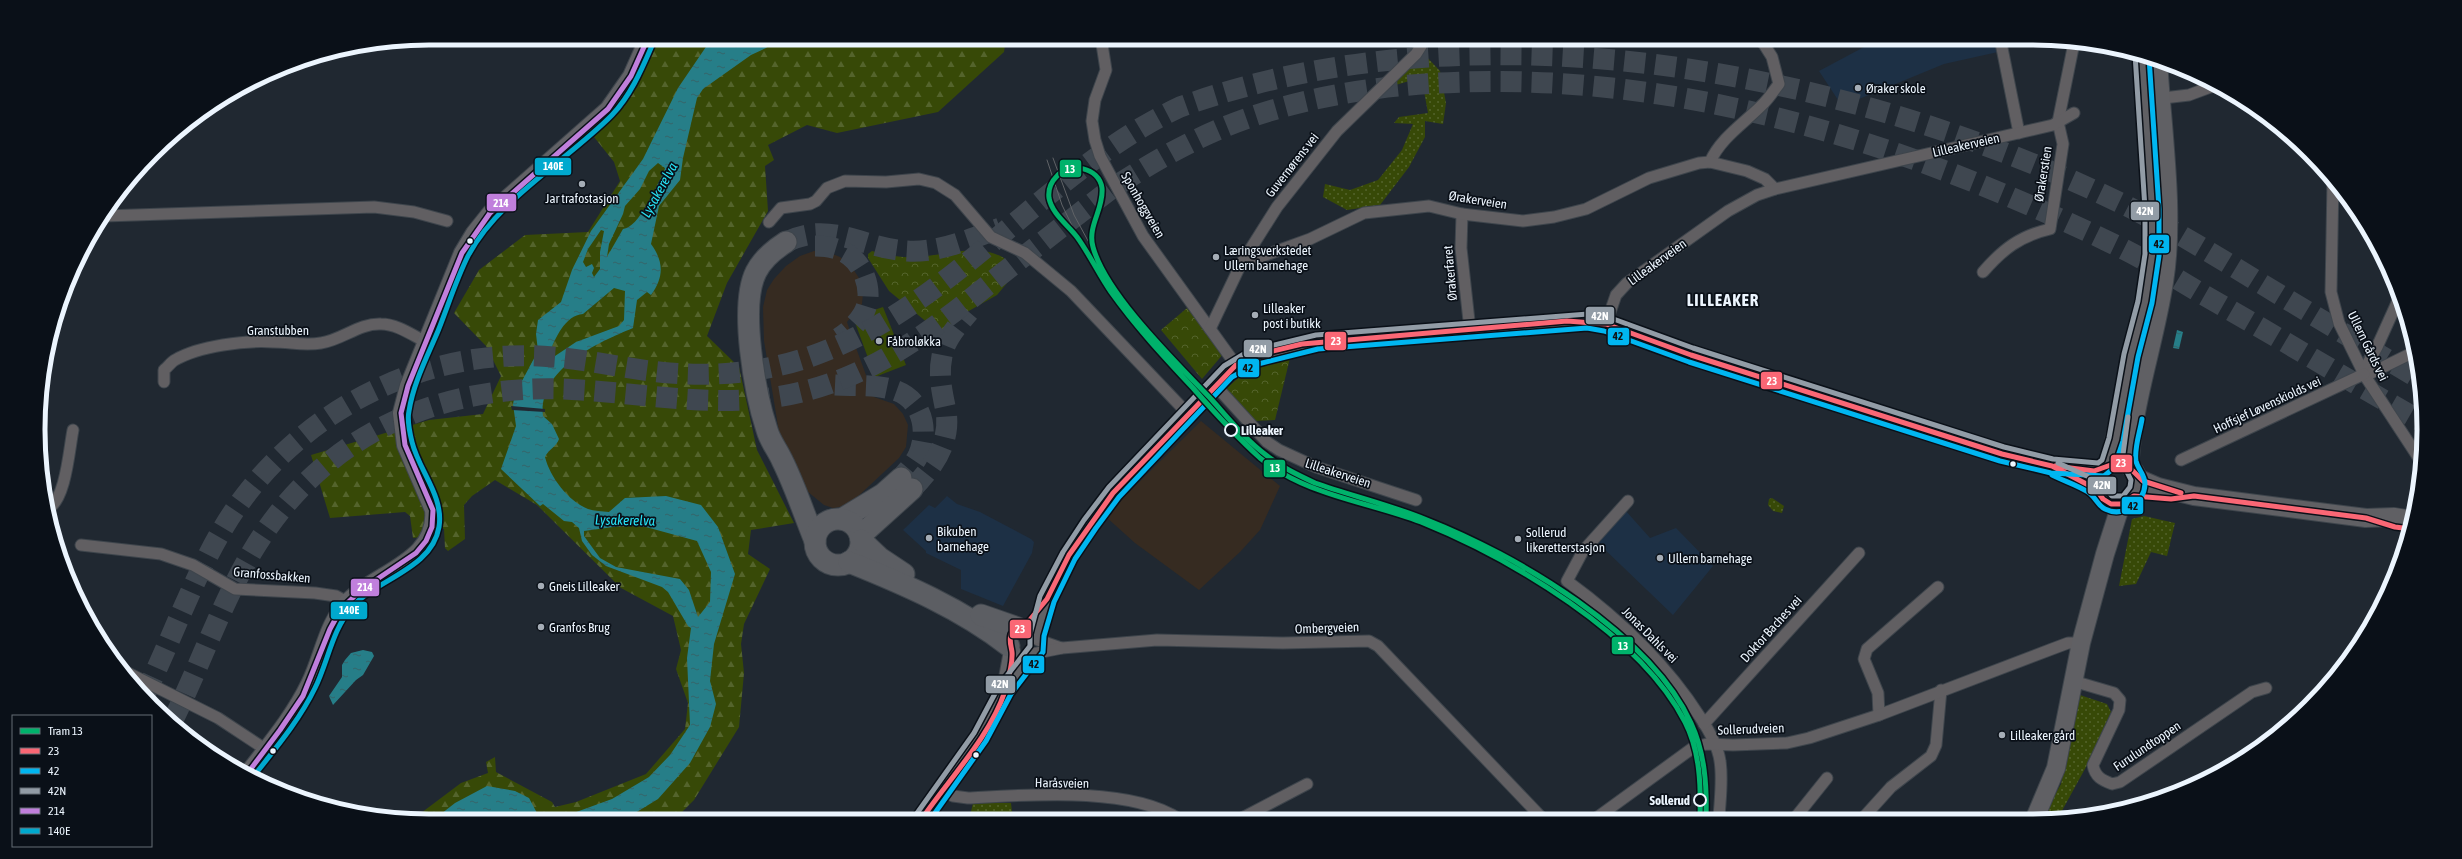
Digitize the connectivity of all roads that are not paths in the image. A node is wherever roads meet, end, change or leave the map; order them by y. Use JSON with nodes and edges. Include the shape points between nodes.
{"nodes":[{"id":1,"x":645,"y":45,"type":"edge"},
{"id":2,"x":1101,"y":45,"type":"edge"},
{"id":3,"x":1421,"y":45,"type":"edge"},
{"id":4,"x":1764,"y":45,"type":"edge"},
{"id":5,"x":2001,"y":45,"type":"edge"},
{"id":6,"x":2073,"y":47,"type":"edge"},
{"id":7,"x":2144,"y":61,"type":"edge"},
{"id":8,"x":2157,"y":65,"type":"edge"},
{"id":9,"x":2208,"y":88,"type":"edge"},
{"id":10,"x":2152,"y":100,"type":"junction"},
{"id":11,"x":2074,"y":113,"type":"dead end"},
{"id":12,"x":2058,"y":122,"type":"junction"},
{"id":13,"x":2018,"y":133,"type":"junction"},
{"id":14,"x":1710,"y":162,"type":"junction"},
{"id":15,"x":1775,"y":189,"type":"junction"},
{"id":16,"x":2333,"y":189,"type":"edge"},
{"id":17,"x":1462,"y":214,"type":"junction"},
{"id":18,"x":110,"y":216,"type":"edge"},
{"id":19,"x":447,"y":221,"type":"dead end"},
{"id":20,"x":769,"y":222,"type":"dead end"},
{"id":21,"x":790,"y":248,"type":"tunnel mouth"},
{"id":22,"x":1241,"y":264,"type":"junction"},
{"id":23,"x":1983,"y":272,"type":"dead end"},
{"id":24,"x":2396,"y":304,"type":"edge"},
{"id":25,"x":1606,"y":324,"type":"junction"},
{"id":26,"x":1210,"y":329,"type":"junction"},
{"id":27,"x":1470,"y":330,"type":"junction"},
{"id":28,"x":426,"y":342,"type":"junction"},
{"id":29,"x":2410,"y":354,"type":"edge"},
{"id":30,"x":1236,"y":365,"type":"junction"},
{"id":31,"x":2364,"y":374,"type":"junction"},
{"id":32,"x":164,"y":382,"type":"dead end"},
{"id":33,"x":1216,"y":385,"type":"junction"},
{"id":34,"x":1188,"y":414,"type":"junction"},
{"id":35,"x":73,"y":430,"type":"dead end"},
{"id":36,"x":2416,"y":454,"type":"edge"},
{"id":37,"x":2181,"y":460,"type":"dead end"},
{"id":38,"x":2052,"y":466,"type":"junction"},
{"id":39,"x":2104,"y":467,"type":"junction"},
{"id":40,"x":2134,"y":472,"type":"junction"},
{"id":41,"x":2099,"y":494,"type":"junction"},
{"id":42,"x":2194,"y":496,"type":"junction"},
{"id":43,"x":1416,"y":500,"type":"dead end"},
{"id":44,"x":2127,"y":500,"type":"junction"},
{"id":45,"x":1628,"y":501,"type":"dead end"},
{"id":46,"x":52,"y":506,"type":"edge"},
{"id":47,"x":825,"y":518,"type":"junction"},
{"id":48,"x":2366,"y":518,"type":"junction"},
{"id":49,"x":2406,"y":519,"type":"edge"},
{"id":50,"x":2404,"y":528,"type":"edge"},
{"id":51,"x":861,"y":538,"type":"junction"},
{"id":52,"x":81,"y":545,"type":"dead end"},
{"id":53,"x":1859,"y":553,"type":"dead end"},
{"id":54,"x":2105,"y":554,"type":"junction"},
{"id":55,"x":849,"y":562,"type":"junction"},
{"id":56,"x":1938,"y":587,"type":"dead end"},
{"id":57,"x":347,"y":602,"type":"junction"},
{"id":58,"x":1025,"y":642,"type":"junction"},
{"id":59,"x":2081,"y":643,"type":"junction"},
{"id":60,"x":135,"y":678,"type":"edge"},
{"id":61,"x":2073,"y":681,"type":"junction"},
{"id":62,"x":2266,"y":688,"type":"dead end"},
{"id":63,"x":1941,"y":690,"type":"junction"},
{"id":64,"x":1879,"y":715,"type":"junction"},
{"id":65,"x":1704,"y":724,"type":"junction"},
{"id":66,"x":1715,"y":745,"type":"junction"},
{"id":67,"x":265,"y":749,"type":"junction"},
{"id":68,"x":250,"y":769,"type":"edge"},
{"id":69,"x":1827,"y":778,"type":"dead end"},
{"id":70,"x":1307,"y":784,"type":"dead end"},
{"id":71,"x":942,"y":790,"type":"junction"},
{"id":72,"x":925,"y":814,"type":"edge"},
{"id":73,"x":1169,"y":814,"type":"edge"},
{"id":74,"x":1250,"y":814,"type":"edge"},
{"id":75,"x":1538,"y":814,"type":"edge"},
{"id":76,"x":1603,"y":814,"type":"edge"},
{"id":77,"x":1719,"y":814,"type":"edge"},
{"id":78,"x":1797,"y":814,"type":"edge"},
{"id":79,"x":1867,"y":814,"type":"edge"},
{"id":80,"x":2037,"y":814,"type":"edge"}],
"edges":[{"from":1,"to":28,"type":"main road","via":[[631,76],[608,109],[490,213],[474,233],[457,265]]},
{"from":2,"to":26,"type":"street","name":"Sponhoggveien","via":[[1106,70],[1092,121],[1094,140],[1100,156],[1143,236]]},
{"from":3,"to":22,"type":"street","name":"Guvernørens vei","via":[[1416,54],[1368,100],[1318,154],[1277,207]]},
{"from":4,"to":14,"type":"street","via":[[1772,57],[1780,84],[1765,102],[1723,141]]},
{"from":5,"to":13,"type":"street"},
{"from":6,"to":12,"type":"street","name":"Ørakerstien"},
{"from":7,"to":10,"type":"main road"},
{"from":8,"to":10,"type":"main road"},
{"from":9,"to":10,"type":"street","via":[[2190,95]]},
{"from":10,"to":39,"type":"main road","via":[[2152,255],[2145,302],[2131,355],[2116,440]]},
{"from":10,"to":40,"type":"main road","via":[[2168,209],[2167,258],[2160,306],[2140,386],[2130,450]]},
{"from":11,"to":12,"type":"street","name":"Lilleakerveien"},
{"from":12,"to":13,"type":"street","name":"Lilleakerveien"},
{"from":12,"to":23,"type":"street","name":"Ørakerstien","via":[[2062,135],[2062,150],[2050,229],[2032,233],[2011,243]]},
{"from":13,"to":15,"type":"street","name":"Lilleakerveien"},
{"from":14,"to":15,"type":"street","name":"Ørakerveien","via":[[1759,176]]},
{"from":14,"to":17,"type":"street","name":"Ørakerveien","via":[[1688,165],[1658,175],[1586,209],[1569,214],[1523,221]]},
{"from":15,"to":25,"type":"street","name":"Lilleakerveien","via":[[1757,195],[1728,211],[1627,283],[1616,295]]},
{"from":16,"to":31,"type":"street","name":"Ullern Gårds vei","via":[[2331,292],[2339,323]]},
{"from":17,"to":22,"type":"street","name":"Ørakerveien","via":[[1429,206],[1364,213],[1310,239]]},
{"from":17,"to":27,"type":"street","name":"Ørakerfaret","via":[[1461,248]]},
{"from":18,"to":19,"type":"street","via":[[374,207],[414,212]]},
{"from":20,"to":34,"type":"street","via":[[782,208],[814,202],[827,188],[845,181],[886,182],[919,179],[936,182],[955,195],[991,237],[1025,253],[1071,291]]},
{"from":21,"to":47,"type":"highway","via":[[762,287],[760,305],[764,358],[782,459],[793,485]]},
{"from":22,"to":26,"type":"street","name":"Guvernørens vei"},
{"from":24,"to":31,"type":"street"},
{"from":25,"to":27,"type":"main road","via":[[1579,320]]},
{"from":25,"to":38,"type":"main road","via":[[1691,355],[2002,454]]},
{"from":26,"to":30,"type":"street","name":"Sponhoggveien"},
{"from":27,"to":30,"type":"main road","via":[[1302,344],[1265,353]]},
{"from":28,"to":32,"type":"street","name":"Granstubben","via":[[399,328],[380,324],[366,326],[321,344],[304,345],[272,341],[203,349],[175,360],[164,370]]},
{"from":28,"to":57,"type":"main road","via":[[404,398],[401,413],[405,445],[430,502],[433,518],[430,535],[417,553],[367,585]]},
{"from":29,"to":31,"type":"street","name":"Hoffsjef Løvenskiolds vei"},
{"from":30,"to":33,"type":"main road"},
{"from":31,"to":36,"type":"street","name":"Ullern Gårds vei"},
{"from":31,"to":37,"type":"street","name":"Hoffsjef Løvenskiolds vei"},
{"from":33,"to":34,"type":"main road"},
{"from":33,"to":43,"type":"street","name":"Lilleakerveien","via":[[1267,442],[1279,450],[1316,467]]},
{"from":34,"to":58,"type":"main road","via":[[1103,505],[1069,555]]},
{"from":35,"to":46,"type":"street","via":[[61,493]]},
{"from":38,"to":39,"type":"main road"},
{"from":38,"to":41,"type":"main road"},
{"from":39,"to":40,"type":"main road","via":[[2119,462]]},
{"from":39,"to":41,"type":"main road","via":[[2096,479]]},
{"from":40,"to":42,"type":"main road","via":[[2158,487]]},
{"from":40,"to":44,"type":"main road","via":[[2138,484]]},
{"from":41,"to":44,"type":"main road","via":[[2111,504]]},
{"from":41,"to":54,"type":"main road"},
{"from":42,"to":44,"type":"main road"},
{"from":42,"to":48,"type":"main road"},
{"from":44,"to":54,"type":"main road"},
{"from":45,"to":65,"type":"street","name":"Jonas Dahls vei","via":[[1583,551],[1567,581],[1632,634],[1675,680]]},
{"from":47,"to":51,"type":"highway","via":[[856,527]]},
{"from":47,"to":51,"type":"highway","via":[[906,483]]},
{"from":47,"to":55,"type":"highway","via":[[815,541],[817,550],[827,561],[839,564]]},
{"from":48,"to":49,"type":"main road"},
{"from":48,"to":50,"type":"main road"},
{"from":51,"to":55,"type":"highway","via":[[858,553]]},
{"from":51,"to":58,"type":"highway","via":[[880,558],[908,577],[987,618]]},
{"from":52,"to":57,"type":"street","name":"Granfossbakken","via":[[162,554],[193,565],[235,589],[315,593],[336,596]]},
{"from":53,"to":65,"type":"street","name":"Doktor Baches vei"},
{"from":54,"to":59,"type":"main road"},
{"from":55,"to":58,"type":"highway","via":[[888,577],[986,629]]},
{"from":56,"to":64,"type":"street","via":[[1867,649],[1864,659],[1878,693]]},
{"from":57,"to":67,"type":"main road","via":[[330,629],[303,696]]},
{"from":58,"to":71,"type":"main road","via":[[1005,690],[980,737]]},
{"from":58,"to":75,"type":"street","name":"Ombergveien","via":[[1062,648],[1156,640],[1283,643],[1369,641],[1378,646]]},
{"from":59,"to":61,"type":"main road"},
{"from":59,"to":63,"type":"street","name":"Sollerudveien","via":[[2062,645]]},
{"from":60,"to":67,"type":"street","via":[[218,718]]},
{"from":61,"to":62,"type":"street","name":"Furulundtoppen","via":[[2114,693],[2120,700],[2119,710],[2092,765],[2102,780],[2112,784],[2120,782],[2252,692]]},
{"from":61,"to":80,"type":"main road","via":[[2056,768]]},
{"from":63,"to":64,"type":"street","name":"Sollerudveien"},
{"from":63,"to":79,"type":"street","via":[[1936,745],[1931,756],[1891,787]]},
{"from":64,"to":66,"type":"street","name":"Sollerudveien","via":[[1787,743]]},
{"from":65,"to":66,"type":"street","name":"Jonas Dahls vei"},
{"from":66,"to":76,"type":"street","name":"Sollerudveien","via":[[1694,747]]},
{"from":66,"to":77,"type":"street","name":"Jonas Dahls vei","via":[[1720,760]]},
{"from":67,"to":68,"type":"main road"},
{"from":69,"to":78,"type":"street"},
{"from":70,"to":74,"type":"street"},
{"from":71,"to":72,"type":"main road"},
{"from":71,"to":73,"type":"street","name":"Haråsveien","via":[[952,796],[968,798],[1115,798],[1159,808]]}]}
